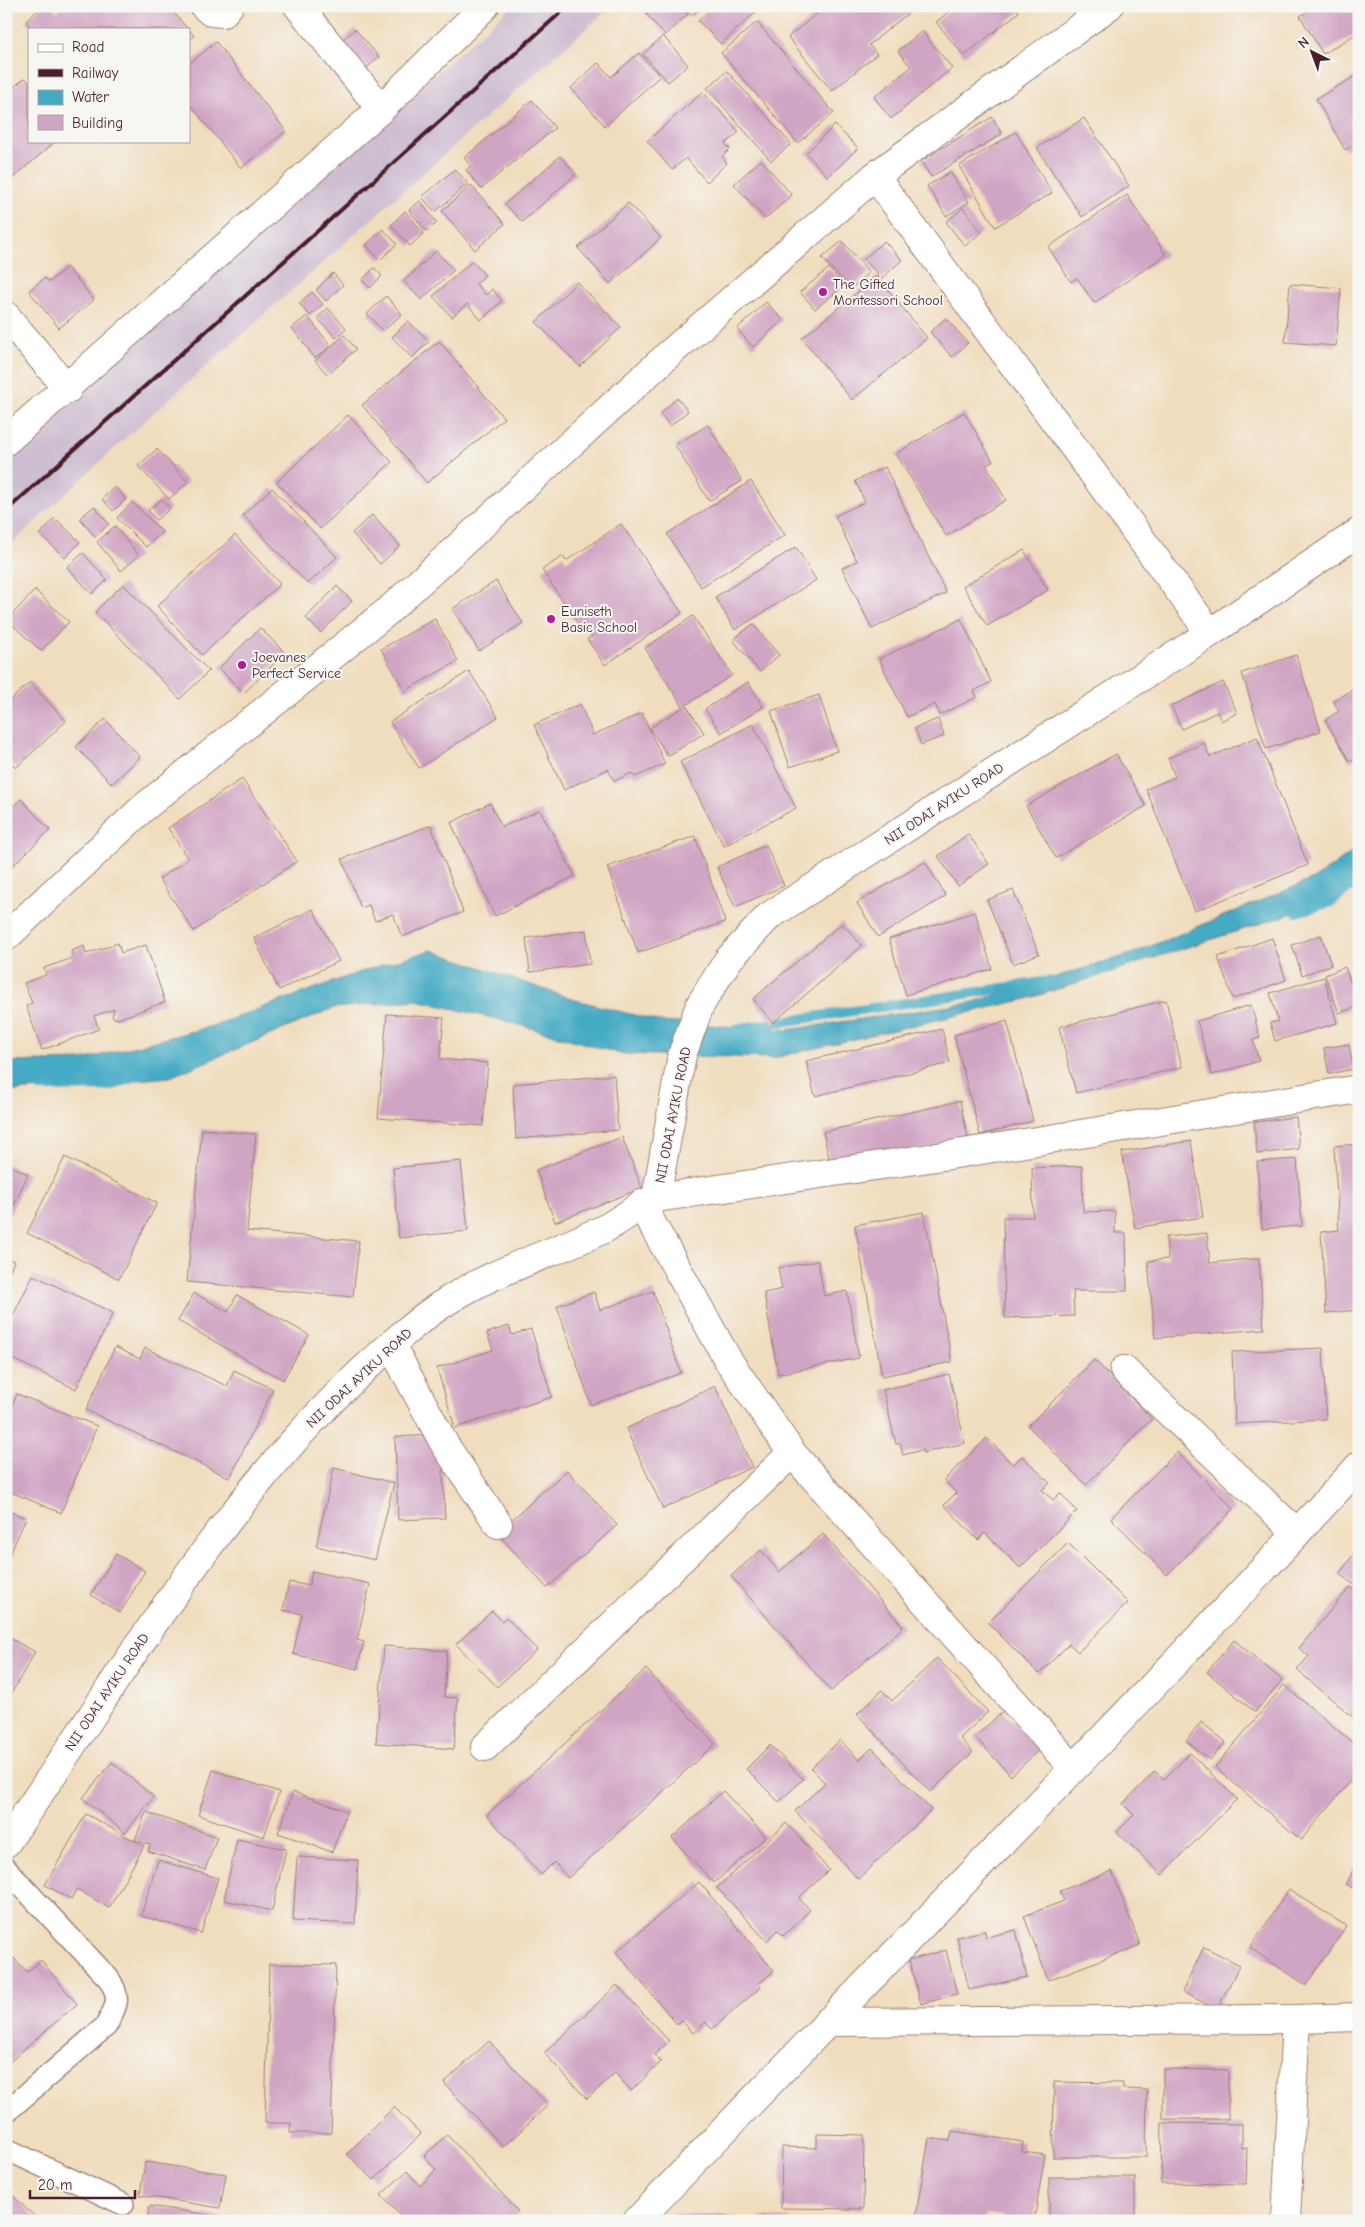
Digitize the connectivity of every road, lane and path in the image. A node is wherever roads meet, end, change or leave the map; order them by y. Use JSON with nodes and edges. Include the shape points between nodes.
{"nodes":[{"id":1,"x":204,"y":6,"type":"edge"},
{"id":2,"x":229,"y":6,"type":"edge"},
{"id":3,"x":298,"y":6,"type":"edge"},
{"id":4,"x":485,"y":6,"type":"edge"},
{"id":5,"x":1109,"y":6,"type":"edge"},
{"id":6,"x":381,"y":109,"type":"junction"},
{"id":7,"x":875,"y":176,"type":"junction"},
{"id":8,"x":6,"y":316,"type":"edge"},
{"id":9,"x":68,"y":388,"type":"junction"},
{"id":10,"x":6,"y":441,"type":"edge"},
{"id":11,"x":1359,"y":532,"type":"edge"},
{"id":12,"x":1210,"y":633,"type":"junction"},
{"id":13,"x":6,"y":937,"type":"edge"},
{"id":14,"x":1359,"y":1088,"type":"edge"},
{"id":15,"x":648,"y":1201,"type":"junction"},
{"id":16,"x":391,"y":1346,"type":"junction"},
{"id":17,"x":1124,"y":1370,"type":"dead end"},
{"id":18,"x":792,"y":1453,"type":"junction"},
{"id":19,"x":1359,"y":1466,"type":"edge"},
{"id":20,"x":498,"y":1524,"type":"dead end"},
{"id":21,"x":1297,"y":1533,"type":"junction"},
{"id":22,"x":485,"y":1747,"type":"dead end"},
{"id":23,"x":1073,"y":1768,"type":"junction"},
{"id":24,"x":6,"y":1843,"type":"edge"},
{"id":25,"x":6,"y":1869,"type":"edge"},
{"id":26,"x":1359,"y":2017,"type":"edge"},
{"id":27,"x":1296,"y":2019,"type":"junction"},
{"id":28,"x":827,"y":2022,"type":"junction"},
{"id":29,"x":6,"y":2112,"type":"edge"},
{"id":30,"x":6,"y":2149,"type":"edge"},
{"id":31,"x":122,"y":2204,"type":"dead end"},
{"id":32,"x":637,"y":2221,"type":"edge"},
{"id":33,"x":1286,"y":2221,"type":"edge"}],
"edges":[{"from":1,"to":2,"type":"street","via":[[211,12],[223,13]]},
{"from":3,"to":6,"type":"street"},
{"from":4,"to":6,"type":"street"},
{"from":5,"to":7,"type":"street"},
{"from":6,"to":9,"type":"street"},
{"from":7,"to":12,"type":"street"},
{"from":7,"to":13,"type":"street","via":[[669,354],[388,610],[142,809]]},
{"from":8,"to":9,"type":"street"},
{"from":9,"to":10,"type":"street"},
{"from":11,"to":12,"type":"street","name":"NII ODAI AYIKU ROAD"},
{"from":12,"to":15,"type":"street","name":"NII ODAI AYIKU ROAD","via":[[769,916],[728,960],[700,1005],[682,1055]]},
{"from":14,"to":15,"type":"street","via":[[950,1156]]},
{"from":15,"to":16,"type":"street","name":"NII ODAI AYIKU ROAD","via":[[603,1229],[506,1270],[438,1307]]},
{"from":15,"to":18,"type":"street","via":[[728,1360]]},
{"from":16,"to":20,"type":"street","via":[[444,1445]]},
{"from":16,"to":24,"type":"street","name":"NII ODAI AYIKU ROAD","via":[[328,1403],[272,1464],[193,1566]]},
{"from":17,"to":21,"type":"street"},
{"from":18,"to":22,"type":"street"},
{"from":18,"to":23,"type":"street"},
{"from":19,"to":21,"type":"street"},
{"from":21,"to":23,"type":"street","via":[[1181,1659]]},
{"from":23,"to":28,"type":"street"},
{"from":25,"to":29,"type":"lane","via":[[109,1980],[117,1998],[106,2026]]},
{"from":26,"to":27,"type":"street"},
{"from":27,"to":28,"type":"street"},
{"from":27,"to":33,"type":"street"},
{"from":28,"to":32,"type":"street"},
{"from":30,"to":31,"type":"lane"}]}
